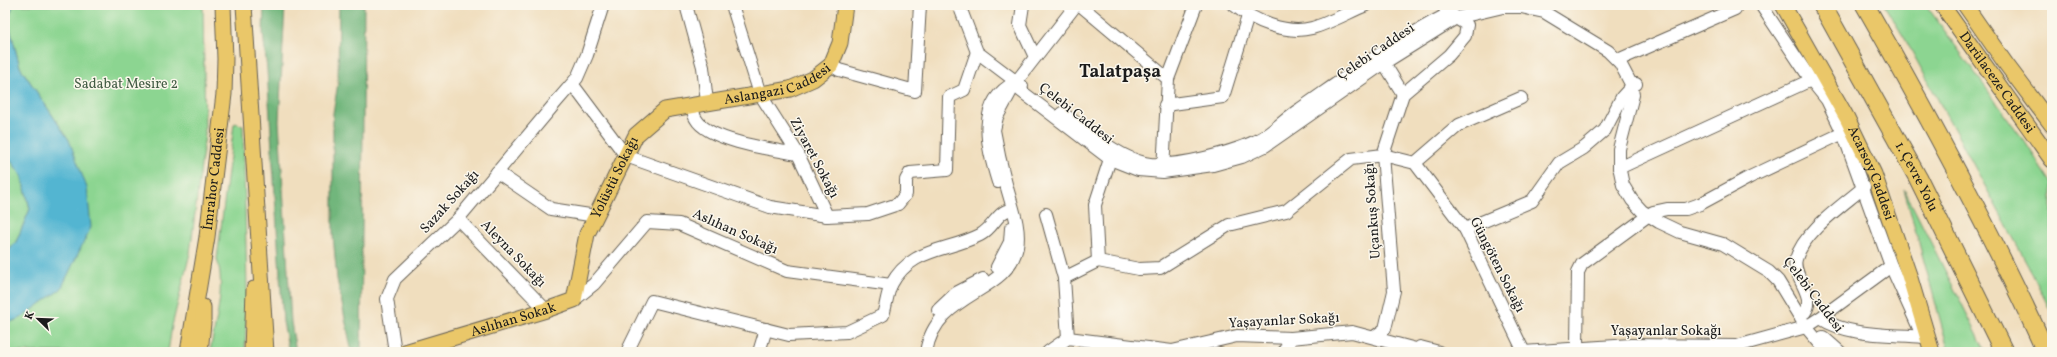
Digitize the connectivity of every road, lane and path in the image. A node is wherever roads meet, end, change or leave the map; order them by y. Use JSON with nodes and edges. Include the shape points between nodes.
{"nodes":[{"id":1,"x":223,"y":5,"type":"edge"},
{"id":2,"x":244,"y":5,"type":"edge"},
{"id":3,"x":596,"y":5,"type":"edge"},
{"id":4,"x":604,"y":5,"type":"edge"},
{"id":5,"x":686,"y":5,"type":"edge"},
{"id":6,"x":732,"y":5,"type":"edge"},
{"id":7,"x":845,"y":5,"type":"edge"},
{"id":8,"x":920,"y":5,"type":"edge"},
{"id":9,"x":959,"y":5,"type":"edge"},
{"id":10,"x":1023,"y":5,"type":"edge"},
{"id":11,"x":1076,"y":5,"type":"edge"},
{"id":12,"x":1080,"y":5,"type":"edge"},
{"id":13,"x":1196,"y":5,"type":"edge"},
{"id":14,"x":1234,"y":5,"type":"edge"},
{"id":15,"x":1366,"y":5,"type":"edge"},
{"id":16,"x":1470,"y":5,"type":"edge"},
{"id":17,"x":1543,"y":5,"type":"edge"},
{"id":18,"x":1761,"y":5,"type":"edge"},
{"id":19,"x":1783,"y":5,"type":"edge"},
{"id":20,"x":1792,"y":5,"type":"edge"},
{"id":21,"x":1822,"y":5,"type":"edge"},
{"id":22,"x":1865,"y":5,"type":"edge"},
{"id":23,"x":1942,"y":5,"type":"edge"},
{"id":24,"x":1965,"y":5,"type":"edge"},
{"id":25,"x":1528,"y":7,"type":"edge"},
{"id":26,"x":1734,"y":9,"type":"dead end"},
{"id":27,"x":1450,"y":12,"type":"edge"},
{"id":28,"x":1248,"y":16,"type":"junction"},
{"id":29,"x":977,"y":52,"type":"junction"},
{"id":30,"x":1035,"y":57,"type":"junction"},
{"id":31,"x":1621,"y":59,"type":"junction"},
{"id":32,"x":1384,"y":63,"type":"junction"},
{"id":33,"x":831,"y":65,"type":"junction"},
{"id":34,"x":1168,"y":79,"type":"junction"},
{"id":35,"x":1811,"y":80,"type":"junction"},
{"id":36,"x":1016,"y":82,"type":"junction"},
{"id":37,"x":572,"y":85,"type":"junction"},
{"id":38,"x":1634,"y":85,"type":"junction"},
{"id":39,"x":760,"y":94,"type":"junction"},
{"id":40,"x":1403,"y":94,"type":"junction"},
{"id":41,"x":1521,"y":98,"type":"dead end"},
{"id":42,"x":700,"y":103,"type":"junction"},
{"id":43,"x":1165,"y":105,"type":"junction"},
{"id":44,"x":1842,"y":123,"type":"junction"},
{"id":45,"x":2052,"y":125,"type":"edge"},
{"id":46,"x":798,"y":154,"type":"junction"},
{"id":47,"x":1383,"y":155,"type":"junction"},
{"id":48,"x":626,"y":156,"type":"junction"},
{"id":49,"x":1110,"y":159,"type":"junction"},
{"id":50,"x":2052,"y":160,"type":"edge"},
{"id":51,"x":1415,"y":163,"type":"junction"},
{"id":52,"x":1622,"y":166,"type":"junction"},
{"id":53,"x":1163,"y":168,"type":"junction"},
{"id":54,"x":497,"y":172,"type":"junction"},
{"id":55,"x":1864,"y":188,"type":"junction"},
{"id":56,"x":1006,"y":210,"type":"junction"},
{"id":57,"x":1046,"y":214,"type":"dead end"},
{"id":58,"x":1651,"y":214,"type":"junction"},
{"id":59,"x":596,"y":216,"type":"junction"},
{"id":60,"x":827,"y":216,"type":"junction"},
{"id":61,"x":458,"y":219,"type":"junction"},
{"id":62,"x":1465,"y":229,"type":"junction"},
{"id":63,"x":259,"y":254,"type":"junction"},
{"id":64,"x":1098,"y":261,"type":"junction"},
{"id":65,"x":1891,"y":266,"type":"junction"},
{"id":66,"x":2010,"y":275,"type":"junction"},
{"id":67,"x":1064,"y":278,"type":"junction"},
{"id":68,"x":891,"y":285,"type":"junction"},
{"id":69,"x":198,"y":293,"type":"junction"},
{"id":70,"x":574,"y":300,"type":"junction"},
{"id":71,"x":546,"y":310,"type":"junction"},
{"id":72,"x":1805,"y":312,"type":"junction"},
{"id":73,"x":1813,"y":323,"type":"junction"},
{"id":74,"x":766,"y":329,"type":"junction"},
{"id":75,"x":1374,"y":337,"type":"junction"},
{"id":76,"x":1068,"y":338,"type":"junction"},
{"id":77,"x":1291,"y":338,"type":"junction"},
{"id":78,"x":2052,"y":342,"type":"edge"},
{"id":79,"x":1577,"y":347,"type":"junction"},
{"id":80,"x":267,"y":348,"type":"edge"},
{"id":81,"x":1630,"y":348,"type":"edge"},
{"id":82,"x":1664,"y":348,"type":"edge"},
{"id":83,"x":1713,"y":349,"type":"edge"},
{"id":84,"x":188,"y":352,"type":"edge"},
{"id":85,"x":200,"y":352,"type":"edge"},
{"id":86,"x":252,"y":352,"type":"edge"},
{"id":87,"x":395,"y":352,"type":"edge"},
{"id":88,"x":405,"y":352,"type":"edge"},
{"id":89,"x":626,"y":352,"type":"edge"},
{"id":90,"x":759,"y":352,"type":"edge"},
{"id":91,"x":920,"y":352,"type":"edge"},
{"id":92,"x":926,"y":352,"type":"edge"},
{"id":93,"x":1048,"y":352,"type":"edge"},
{"id":94,"x":1172,"y":352,"type":"edge"},
{"id":95,"x":1284,"y":352,"type":"edge"},
{"id":96,"x":1289,"y":352,"type":"edge"},
{"id":97,"x":1382,"y":352,"type":"edge"},
{"id":98,"x":1427,"y":352,"type":"edge"},
{"id":99,"x":1439,"y":352,"type":"edge"},
{"id":100,"x":1523,"y":352,"type":"edge"},
{"id":101,"x":1827,"y":352,"type":"edge"},
{"id":102,"x":1840,"y":352,"type":"edge"},
{"id":103,"x":1932,"y":352,"type":"edge"},
{"id":104,"x":1940,"y":352,"type":"edge"},
{"id":105,"x":2004,"y":352,"type":"edge"},
{"id":106,"x":2046,"y":352,"type":"edge"}],
"edges":[{"from":1,"to":69,"type":"main road","name":"İmrahor Caddesi","via":[[224,94]]},
{"from":2,"to":63,"type":"main road"},
{"from":3,"to":37,"type":"street"},
{"from":4,"to":37,"type":"street","name":"Sazak Sokağı","via":[[587,55]]},
{"from":5,"to":42,"type":"street","via":[[703,68]]},
{"from":6,"to":39,"type":"street","name":"Ziyaret Sokağı"},
{"from":7,"to":33,"type":"main road","name":"Aslangazi Caddesi","via":[[840,43]]},
{"from":8,"to":33,"type":"street","via":[[915,92],[839,70]]},
{"from":9,"to":29,"type":"street"},
{"from":10,"to":30,"type":"street","via":[[1020,25]]},
{"from":11,"to":30,"type":"street"},
{"from":12,"to":34,"type":"street"},
{"from":13,"to":34,"type":"street"},
{"from":14,"to":28,"type":"street"},
{"from":15,"to":28,"type":"street","via":[[1312,28],[1298,30],[1275,26]]},
{"from":16,"to":27,"type":"street","name":"Çelebi Caddesi"},
{"from":17,"to":31,"type":"street","name":"Çelebi Caddesi","via":[[1562,13],[1614,47]]},
{"from":18,"to":35,"type":"street"},
{"from":19,"to":44,"type":"main road","name":"Acarsoy Caddesi"},
{"from":20,"to":104,"type":"main road","name":"Acarsoy Caddesi","via":[[1843,92],[1892,196],[1914,259]]},
{"from":21,"to":105,"type":"highway","name":"1. Çevre Yolu","via":[[1918,178]]},
{"from":22,"to":66,"type":"highway","via":[[1910,82]]},
{"from":23,"to":50,"type":"main road","name":"Darülaceze Caddesi"},
{"from":24,"to":45,"type":"main road","name":"Darülaceze Caddesi"},
{"from":25,"to":27,"type":"street","name":"Çelebi Caddesi"},
{"from":25,"to":31,"type":"street","name":"Çelebi Caddesi","via":[[1561,21]]},
{"from":26,"to":31,"type":"street"},
{"from":27,"to":32,"type":"street","name":"Çelebi Caddesi"},
{"from":27,"to":40,"type":"street","via":[[1467,25],[1465,36],[1449,55]]},
{"from":27,"to":53,"type":"street","name":"Çelebi Caddesi","via":[[1405,37],[1284,119],[1263,137],[1205,158]]},
{"from":28,"to":43,"type":"street","via":[[1223,97]]},
{"from":29,"to":36,"type":"street"},
{"from":29,"to":60,"type":"street","via":[[964,90],[949,97],[947,170],[910,173],[906,180],[906,194],[898,204],[868,214]]},
{"from":30,"to":36,"type":"street"},
{"from":31,"to":38,"type":"street","name":"Çelebi Caddesi"},
{"from":32,"to":40,"type":"street"},
{"from":32,"to":53,"type":"street","name":"Çelebi Caddesi","via":[[1265,146],[1242,157],[1213,165]]},
{"from":33,"to":39,"type":"main road","name":"Aslangazi Caddesi","via":[[813,79],[790,89]]},
{"from":34,"to":43,"type":"street"},
{"from":35,"to":44,"type":"street","via":[[1828,100]]},
{"from":35,"to":52,"type":"street"},
{"from":36,"to":49,"type":"street","name":"Çelebi Caddesi","via":[[1021,90]]},
{"from":36,"to":53,"type":"street","name":"Çelebi Caddesi","via":[[1125,156]]},
{"from":36,"to":56,"type":"street","via":[[1004,88],[993,103],[988,118],[990,156]]},
{"from":36,"to":92,"type":"street","via":[[997,118],[994,130],[1016,222],[1017,248],[1001,274],[957,304],[938,322],[931,333]]},
{"from":37,"to":48,"type":"street"},
{"from":37,"to":54,"type":"street","name":"Sazak Sokağı"},
{"from":38,"to":52,"type":"street","name":"Çelebi Caddesi","via":[[1638,101]]},
{"from":38,"to":62,"type":"street","via":[[1622,98],[1605,130],[1584,148],[1559,163],[1532,201]]},
{"from":39,"to":42,"type":"main road","name":"Aslangazi Caddesi"},
{"from":39,"to":46,"type":"street","name":"Ziyaret Sokağı"},
{"from":40,"to":47,"type":"street","name":"Uçankuş Sokağı"},
{"from":41,"to":51,"type":"street","via":[[1460,125]]},
{"from":42,"to":46,"type":"street","via":[[696,120],[704,128],[747,145]]},
{"from":42,"to":48,"type":"main road","name":"Yolüstü Sokağı","via":[[665,110],[636,135]]},
{"from":43,"to":53,"type":"street"},
{"from":44,"to":55,"type":"street"},
{"from":44,"to":58,"type":"street","via":[[1700,204],[1686,209],[1667,209]]},
{"from":44,"to":103,"type":"main road","name":"Acarsoy Caddesi","via":[[1874,174],[1885,201]]},
{"from":46,"to":60,"type":"street","name":"Ziyaret Sokağı"},
{"from":47,"to":51,"type":"street"},
{"from":47,"to":64,"type":"street","via":[[1351,160],[1286,211],[1229,225],[1160,268],[1139,269]]},
{"from":47,"to":75,"type":"street","name":"Uçankuş Sokağı","via":[[1394,291],[1385,329]]},
{"from":48,"to":59,"type":"main road","name":"Yolüstü Sokağı"},
{"from":48,"to":60,"type":"street","via":[[770,207]]},
{"from":49,"to":53,"type":"street","name":"Çelebi Caddesi","via":[[1138,170]]},
{"from":49,"to":64,"type":"street","via":[[1095,205]]},
{"from":51,"to":62,"type":"street","name":"Güngöten Sokağı"},
{"from":52,"to":58,"type":"street","name":"Çelebi Caddesi","via":[[1623,185],[1632,200]]},
{"from":54,"to":59,"type":"street","via":[[550,209]]},
{"from":54,"to":61,"type":"street","name":"Sazak Sokağı"},
{"from":55,"to":65,"type":"street"},
{"from":55,"to":72,"type":"street","via":[[1820,225],[1802,245],[1796,260],[1796,270],[1803,282],[1808,304]]},
{"from":56,"to":68,"type":"street","via":[[989,230],[972,239],[912,260]]},
{"from":56,"to":91,"type":"street","via":[[1011,230],[1010,242],[1004,256],[989,275],[956,293],[932,316]]},
{"from":57,"to":67,"type":"street"},
{"from":58,"to":72,"type":"street","name":"Çelebi Caddesi","via":[[1730,240],[1760,256],[1772,265],[1790,286]]},
{"from":58,"to":73,"type":"street","name":"Çelebi Caddesi","via":[[1680,232],[1723,244],[1760,264],[1778,281]]},
{"from":58,"to":79,"type":"street","via":[[1582,264],[1578,272]]},
{"from":59,"to":70,"type":"main road","name":"Yolüstü Sokağı","via":[[587,234]]},
{"from":61,"to":71,"type":"street","name":"Aleyna Sokağı"},
{"from":61,"to":87,"type":"street","name":"Sazak Sokağı","via":[[396,279],[387,299]]},
{"from":62,"to":100,"type":"street","name":"Güngöten Sokağı"},
{"from":63,"to":80,"type":"main road"},
{"from":63,"to":86,"type":"main road","via":[[253,300]]},
{"from":64,"to":67,"type":"street"},
{"from":65,"to":73,"type":"street"},
{"from":65,"to":73,"type":"street","via":[[1923,337],[1844,330]]},
{"from":66,"to":78,"type":"highway","via":[[2027,298]]},
{"from":66,"to":106,"type":"highway"},
{"from":67,"to":76,"type":"street"},
{"from":68,"to":70,"type":"street","name":"Aslıhan Sokağı","via":[[787,271],[679,224],[647,222],[594,284]]},
{"from":68,"to":74,"type":"street","via":[[883,315],[847,332],[789,335]]},
{"from":69,"to":84,"type":"main road","name":"İmrahor Caddesi"},
{"from":69,"to":85,"type":"main road","via":[[203,308]]},
{"from":70,"to":71,"type":"main road","name":"Aslıhan Sokak"},
{"from":71,"to":88,"type":"main road","name":"Aslıhan Sokak"},
{"from":72,"to":73,"type":"street","name":"Çelebi Caddesi"},
{"from":73,"to":83,"type":"street","name":"Yaşayanlar Sokağı","via":[[1737,346]]},
{"from":73,"to":101,"type":"street","name":"Çelebi Caddesi"},
{"from":73,"to":102,"type":"street","name":"Çelebi Caddesi","via":[[1819,333]]},
{"from":74,"to":89,"type":"street","via":[[652,301]]},
{"from":74,"to":90,"type":"street"},
{"from":75,"to":77,"type":"street","name":"Yaşayanlar Sokağı","via":[[1352,332]]},
{"from":75,"to":97,"type":"street","via":[[1381,342]]},
{"from":75,"to":98,"type":"street","name":"Yaşayanlar Sokağı"},
{"from":75,"to":99,"type":"street","name":"Yaşayanlar Sokağı","via":[[1388,338]]},
{"from":76,"to":93,"type":"street"},
{"from":76,"to":94,"type":"street"},
{"from":77,"to":94,"type":"street","name":"Yaşayanlar Sokağı","via":[[1237,336]]},
{"from":77,"to":95,"type":"street"},
{"from":77,"to":96,"type":"street"},
{"from":79,"to":81,"type":"street","name":"Yaşayanlar Sokağı"},
{"from":79,"to":100,"type":"street","name":"Yaşayanlar Sokağı"},
{"from":81,"to":82,"type":"street","name":"Yaşayanlar Sokağı"},
{"from":82,"to":83,"type":"street","name":"Yaşayanlar Sokağı"}]}
